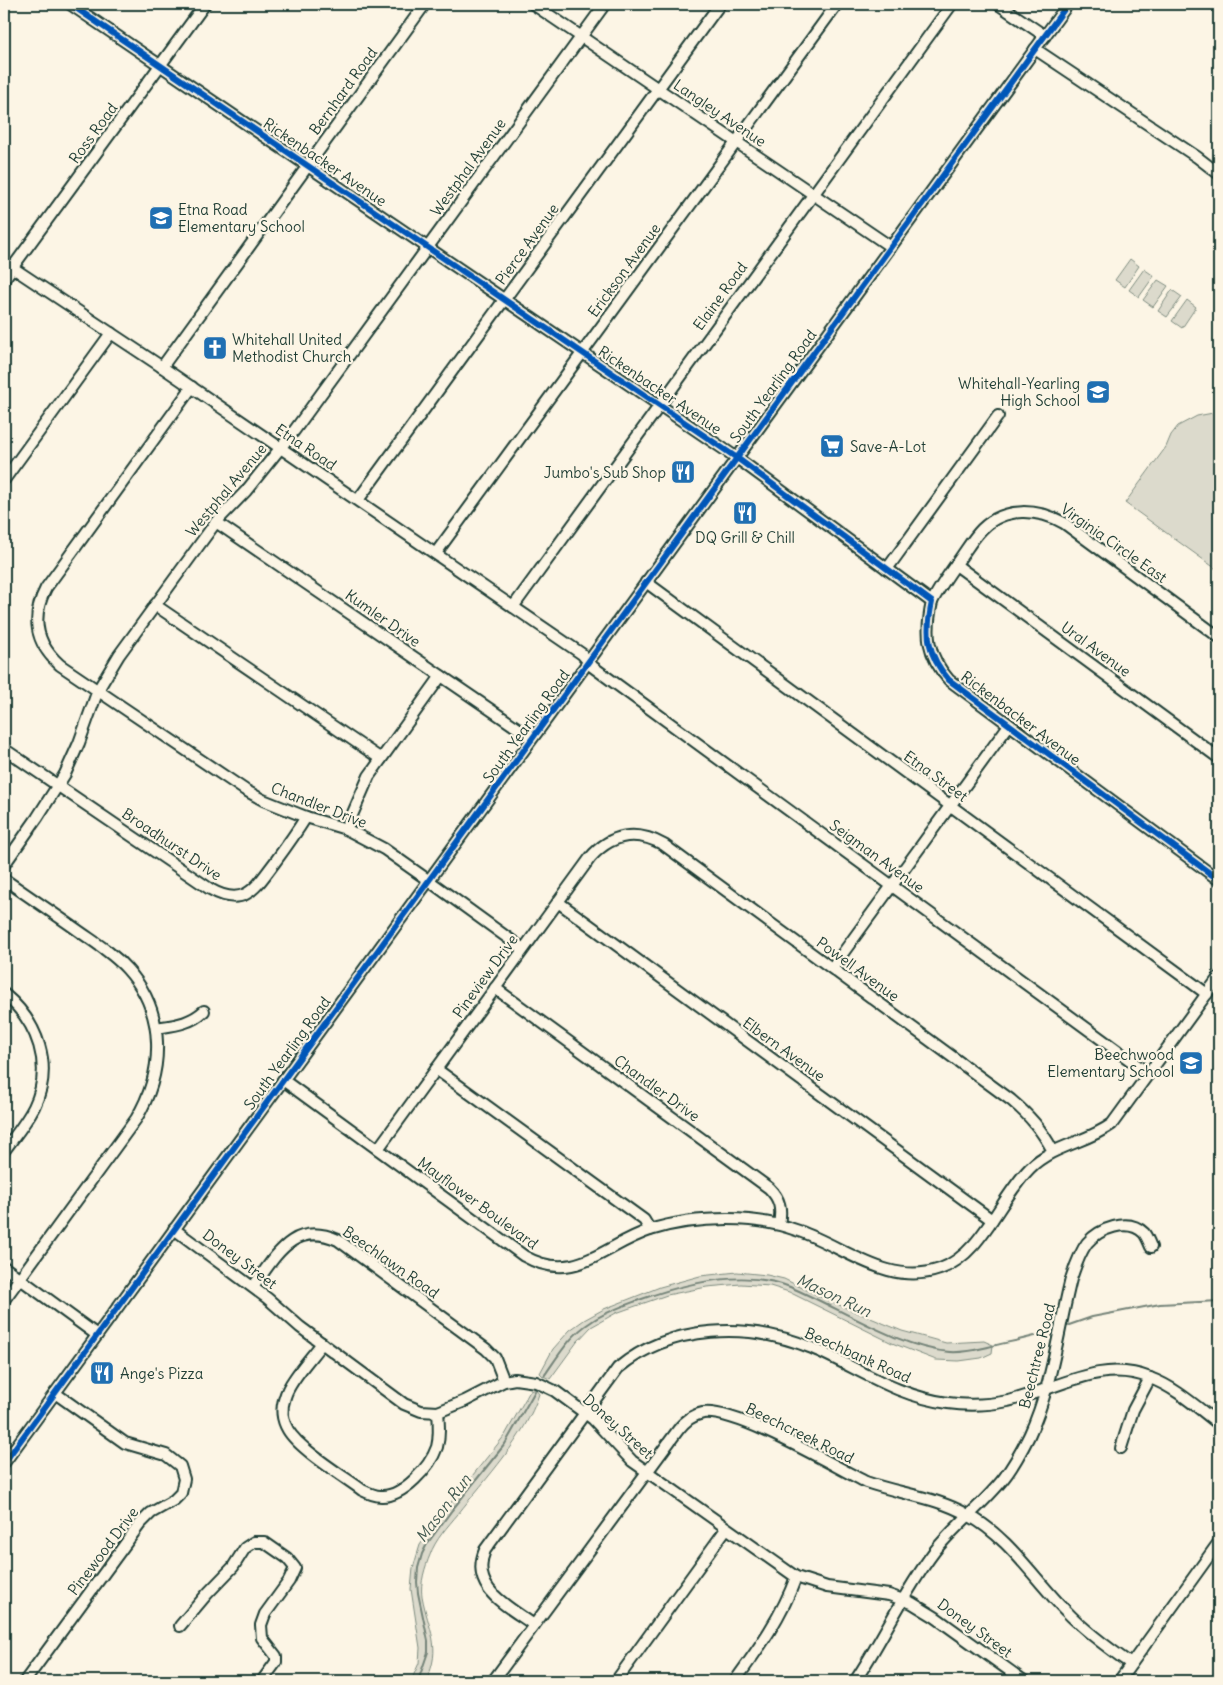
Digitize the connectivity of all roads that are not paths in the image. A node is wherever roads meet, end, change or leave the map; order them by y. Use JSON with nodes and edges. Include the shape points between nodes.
{"nodes":[{"id":1,"x":70,"y":4,"type":"edge"},
{"id":2,"x":205,"y":4,"type":"edge"},
{"id":3,"x":425,"y":4,"type":"edge"},
{"id":4,"x":533,"y":4,"type":"edge"},
{"id":5,"x":605,"y":4,"type":"edge"},
{"id":6,"x":720,"y":4,"type":"edge"},
{"id":7,"x":837,"y":4,"type":"edge"},
{"id":8,"x":952,"y":4,"type":"edge"},
{"id":9,"x":998,"y":4,"type":"edge"},
{"id":10,"x":1068,"y":4,"type":"edge"},
{"id":11,"x":581,"y":36,"type":"junction"},
{"id":12,"x":1045,"y":36,"type":"junction"},
{"id":13,"x":1035,"y":50,"type":"junction"},
{"id":14,"x":160,"y":66,"type":"junction"},
{"id":15,"x":658,"y":89,"type":"junction"},
{"id":16,"x":736,"y":142,"type":"junction"},
{"id":17,"x":307,"y":166,"type":"junction"},
{"id":18,"x":1219,"y":174,"type":"edge"},
{"id":19,"x":813,"y":195,"type":"junction"},
{"id":20,"x":890,"y":247,"type":"junction"},
{"id":21,"x":428,"y":248,"type":"junction"},
{"id":22,"x":8,"y":265,"type":"edge"},
{"id":23,"x":4,"y":279,"type":"edge"},
{"id":24,"x":505,"y":300,"type":"junction"},
{"id":25,"x":111,"y":333,"type":"junction"},
{"id":26,"x":582,"y":353,"type":"junction"},
{"id":27,"x":162,"y":367,"type":"junction"},
{"id":28,"x":192,"y":387,"type":"junction"},
{"id":29,"x":659,"y":405,"type":"junction"},
{"id":30,"x":998,"y":416,"type":"dead end"},
{"id":31,"x":281,"y":448,"type":"junction"},
{"id":32,"x":737,"y":458,"type":"junction"},
{"id":33,"x":4,"y":480,"type":"edge"},
{"id":34,"x":358,"y":500,"type":"junction"},
{"id":35,"x":216,"y":522,"type":"junction"},
{"id":36,"x":436,"y":553,"type":"junction"},
{"id":37,"x":956,"y":564,"type":"junction"},
{"id":38,"x":887,"y":569,"type":"junction"},
{"id":39,"x":646,"y":582,"type":"junction"},
{"id":40,"x":932,"y":602,"type":"junction"},
{"id":41,"x":155,"y":605,"type":"junction"},
{"id":42,"x":513,"y":606,"type":"junction"},
{"id":43,"x":1219,"y":637,"type":"edge"},
{"id":44,"x":588,"y":661,"type":"junction"},
{"id":45,"x":441,"y":676,"type":"junction"},
{"id":46,"x":98,"y":690,"type":"junction"},
{"id":47,"x":1009,"y":725,"type":"junction"},
{"id":48,"x":532,"y":738,"type":"junction"},
{"id":49,"x":4,"y":749,"type":"edge"},
{"id":50,"x":1219,"y":758,"type":"edge"},
{"id":51,"x":381,"y":759,"type":"junction"},
{"id":52,"x":58,"y":786,"type":"junction"},
{"id":53,"x":950,"y":805,"type":"junction"},
{"id":54,"x":306,"y":817,"type":"junction"},
{"id":55,"x":346,"y":829,"type":"junction"},
{"id":56,"x":628,"y":836,"type":"joint"},
{"id":57,"x":4,"y":865,"type":"edge"},
{"id":58,"x":4,"y":879,"type":"edge"},
{"id":59,"x":428,"y":880,"type":"junction"},
{"id":60,"x":1219,"y":880,"type":"edge"},
{"id":61,"x":892,"y":886,"type":"junction"},
{"id":62,"x":558,"y":902,"type":"junction"},
{"id":63,"x":523,"y":949,"type":"junction"},
{"id":64,"x":832,"y":968,"type":"junction"},
{"id":65,"x":1219,"y":977,"type":"edge"},
{"id":66,"x":495,"y":988,"type":"junction"},
{"id":67,"x":4,"y":994,"type":"edge"},
{"id":68,"x":1207,"y":994,"type":"junction"},
{"id":69,"x":204,"y":1011,"type":"dead end"},
{"id":70,"x":156,"y":1028,"type":"junction"},
{"id":71,"x":436,"y":1069,"type":"junction"},
{"id":72,"x":1149,"y":1074,"type":"junction"},
{"id":73,"x":283,"y":1080,"type":"junction"},
{"id":74,"x":378,"y":1149,"type":"junction"},
{"id":75,"x":4,"y":1151,"type":"edge"},
{"id":76,"x":1053,"y":1151,"type":"junction"},
{"id":77,"x":992,"y":1220,"type":"junction"},
{"id":78,"x":779,"y":1224,"type":"junction"},
{"id":79,"x":174,"y":1229,"type":"junction"},
{"id":80,"x":650,"y":1230,"type":"junction"},
{"id":81,"x":1151,"y":1247,"type":"dead end"},
{"id":82,"x":4,"y":1267,"type":"edge"},
{"id":83,"x":20,"y":1279,"type":"junction"},
{"id":84,"x":253,"y":1287,"type":"junction"},
{"id":85,"x":4,"y":1300,"type":"edge"},
{"id":86,"x":97,"y":1335,"type":"junction"},
{"id":87,"x":322,"y":1343,"type":"junction"},
{"id":88,"x":1150,"y":1378,"type":"junction"},
{"id":89,"x":504,"y":1380,"type":"junction"},
{"id":90,"x":1047,"y":1389,"type":"junction"},
{"id":91,"x":55,"y":1393,"type":"junction"},
{"id":92,"x":438,"y":1412,"type":"junction"},
{"id":93,"x":584,"y":1413,"type":"junction"},
{"id":94,"x":1219,"y":1424,"type":"edge"},
{"id":95,"x":1121,"y":1448,"type":"dead end"},
{"id":96,"x":4,"y":1463,"type":"edge"},
{"id":97,"x":647,"y":1472,"type":"junction"},
{"id":98,"x":969,"y":1515,"type":"junction"},
{"id":99,"x":726,"y":1528,"type":"junction"},
{"id":100,"x":1219,"y":1542,"type":"edge"},
{"id":101,"x":796,"y":1577,"type":"junction"},
{"id":102,"x":903,"y":1598,"type":"junction"},
{"id":103,"x":534,"y":1625,"type":"junction"},
{"id":104,"x":180,"y":1626,"type":"dead end"},
{"id":105,"x":1131,"y":1664,"type":"junction"},
{"id":106,"x":25,"y":1681,"type":"edge"},
{"id":107,"x":262,"y":1681,"type":"edge"},
{"id":108,"x":493,"y":1681,"type":"edge"},
{"id":109,"x":616,"y":1681,"type":"edge"},
{"id":110,"x":735,"y":1681,"type":"edge"},
{"id":111,"x":855,"y":1681,"type":"edge"},
{"id":112,"x":1024,"y":1681,"type":"edge"},
{"id":113,"x":1119,"y":1681,"type":"edge"}],
"edges":[{"from":1,"to":14,"type":"street","name":"Rickenbacker Avenue"},
{"from":2,"to":14,"type":"street","name":"Ross Road"},
{"from":3,"to":17,"type":"street","name":"Bernhard Road"},
{"from":4,"to":11,"type":"street","name":"Langley Avenue"},
{"from":5,"to":11,"type":"street","name":"Westphal Avenue"},
{"from":6,"to":15,"type":"street","name":"Pierce Avenue"},
{"from":7,"to":16,"type":"street","name":"Erickson Avenue"},
{"from":8,"to":19,"type":"street","name":"Elaine Road"},
{"from":9,"to":12,"type":"street"},
{"from":10,"to":12,"type":"street","name":"South Yearling Road"},
{"from":11,"to":15,"type":"street","name":"Langley Avenue"},
{"from":11,"to":21,"type":"street","name":"Westphal Avenue"},
{"from":12,"to":13,"type":"street","name":"South Yearling Road"},
{"from":13,"to":18,"type":"street"},
{"from":13,"to":20,"type":"street","name":"South Yearling Road"},
{"from":14,"to":17,"type":"street","name":"Rickenbacker Avenue"},
{"from":14,"to":22,"type":"street","name":"Ross Road"},
{"from":15,"to":16,"type":"street","name":"Langley Avenue"},
{"from":15,"to":24,"type":"street","name":"Pierce Avenue"},
{"from":16,"to":19,"type":"street","name":"Langley Avenue"},
{"from":16,"to":26,"type":"street","name":"Erickson Avenue"},
{"from":17,"to":21,"type":"street","name":"Rickenbacker Avenue"},
{"from":17,"to":27,"type":"street","name":"Bernhard Road"},
{"from":19,"to":20,"type":"street","name":"Langley Avenue"},
{"from":19,"to":29,"type":"street","name":"Elaine Road"},
{"from":20,"to":32,"type":"street","name":"South Yearling Road"},
{"from":21,"to":24,"type":"street","name":"Rickenbacker Avenue"},
{"from":21,"to":31,"type":"street","name":"Westphal Avenue"},
{"from":22,"to":23,"type":"street","name":"Ross Road"},
{"from":22,"to":25,"type":"street","name":"Etna Road"},
{"from":24,"to":26,"type":"street","name":"Rickenbacker Avenue"},
{"from":24,"to":34,"type":"street","name":"Pierce Avenue"},
{"from":25,"to":27,"type":"street","name":"Etna Road"},
{"from":25,"to":33,"type":"street"},
{"from":26,"to":29,"type":"street","name":"Rickenbacker Avenue"},
{"from":26,"to":36,"type":"street","name":"Erickson Avenue"},
{"from":27,"to":28,"type":"street","name":"Etna Road"},
{"from":28,"to":31,"type":"street","name":"Etna Road"},
{"from":28,"to":46,"type":"street","name":"Chandler Drive","via":[[46,588],[38,609],[38,631],[52,658]]},
{"from":29,"to":32,"type":"street","name":"Rickenbacker Avenue"},
{"from":29,"to":42,"type":"street","name":"Elaine Road"},
{"from":30,"to":38,"type":"street"},
{"from":31,"to":34,"type":"street","name":"Etna Road"},
{"from":31,"to":35,"type":"street","name":"Westphal Avenue"},
{"from":32,"to":38,"type":"street","name":"Rickenbacker Avenue"},
{"from":32,"to":39,"type":"street","name":"South Yearling Road"},
{"from":34,"to":36,"type":"street","name":"Etna Road"},
{"from":35,"to":41,"type":"street","name":"Westphal Avenue"},
{"from":35,"to":45,"type":"street","name":"Kumler Drive"},
{"from":36,"to":42,"type":"street","name":"Etna Road"},
{"from":37,"to":40,"type":"street","name":"Virginia Circle East"},
{"from":37,"to":43,"type":"street","name":"Virginia Circle East","via":[[976,536],[992,522],[1013,513],[1043,514],[1064,523]]},
{"from":37,"to":50,"type":"street","name":"Ural Avenue"},
{"from":38,"to":40,"type":"street","name":"Rickenbacker Avenue"},
{"from":39,"to":44,"type":"street","name":"South Yearling Road"},
{"from":39,"to":53,"type":"street","name":"Etna Street"},
{"from":40,"to":47,"type":"street","name":"Rickenbacker Avenue","via":[[927,633],[936,663],[957,686]]},
{"from":41,"to":46,"type":"street","name":"Westphal Avenue"},
{"from":41,"to":51,"type":"street"},
{"from":42,"to":44,"type":"street","name":"Etna Road"},
{"from":44,"to":48,"type":"street","name":"South Yearling Road"},
{"from":44,"to":61,"type":"street","name":"Seigman Avenue"},
{"from":45,"to":48,"type":"street","name":"Kumler Drive"},
{"from":45,"to":51,"type":"street"},
{"from":46,"to":52,"type":"street","name":"Westphal Avenue","via":[[79,743]]},
{"from":46,"to":54,"type":"street","name":"Chandler Drive","via":[[245,790],[279,808]]},
{"from":47,"to":53,"type":"street"},
{"from":47,"to":60,"type":"street","name":"Rickenbacker Avenue"},
{"from":48,"to":59,"type":"street","name":"South Yearling Road"},
{"from":49,"to":52,"type":"street","name":"Broadhurst Drive"},
{"from":51,"to":55,"type":"street","via":[[361,793]]},
{"from":52,"to":54,"type":"street","name":"Broadhurst Drive","via":[[225,896],[238,896],[254,890]]},
{"from":52,"to":57,"type":"street","name":"Westphal Avenue"},
{"from":53,"to":61,"type":"street"},
{"from":53,"to":68,"type":"street","name":"Etna Street"},
{"from":54,"to":55,"type":"street","name":"Chandler Drive"},
{"from":55,"to":59,"type":"street","name":"Chandler Drive"},
{"from":56,"to":62,"type":"street","name":"Pineview Drive","via":[[606,843],[597,850]]},
{"from":56,"to":64,"type":"street","name":"Powell Avenue","via":[[647,837],[664,845]]},
{"from":58,"to":70,"type":"street","via":[[119,960],[143,993]]},
{"from":59,"to":63,"type":"street","name":"Chandler Drive"},
{"from":59,"to":73,"type":"street","name":"South Yearling Road"},
{"from":61,"to":64,"type":"street"},
{"from":61,"to":72,"type":"street","name":"Seigman Avenue"},
{"from":62,"to":63,"type":"street","name":"Pineview Drive"},
{"from":62,"to":77,"type":"street","name":"Elbern Avenue"},
{"from":63,"to":66,"type":"street","name":"Pineview Drive"},
{"from":64,"to":76,"type":"street","name":"Powell Avenue","via":[[1011,1100],[1042,1130]]},
{"from":65,"to":68,"type":"street","name":"Mayflower Boulevard"},
{"from":66,"to":71,"type":"street","name":"Pineview Drive"},
{"from":66,"to":78,"type":"street","name":"Chandler Drive","via":[[769,1188],[779,1200]]},
{"from":67,"to":75,"type":"street","via":[[31,1024],[43,1060],[43,1076],[35,1106]]},
{"from":68,"to":72,"type":"street","name":"Mayflower Boulevard"},
{"from":69,"to":70,"type":"street","via":[[186,1022]]},
{"from":70,"to":83,"type":"street","via":[[157,1064],[145,1104]]},
{"from":71,"to":74,"type":"street","name":"Pineview Drive"},
{"from":71,"to":80,"type":"street","via":[[644,1220]]},
{"from":72,"to":76,"type":"street","name":"Mayflower Boulevard","via":[[1112,1124],[1100,1133]]},
{"from":73,"to":74,"type":"street","name":"Mayflower Boulevard"},
{"from":73,"to":79,"type":"street","name":"South Yearling Road"},
{"from":74,"to":80,"type":"street","name":"Mayflower Boulevard","via":[[534,1262],[558,1266],[579,1264]]},
{"from":76,"to":77,"type":"street","name":"Mayflower Boulevard","via":[[1029,1169]]},
{"from":77,"to":78,"type":"street","name":"Mayflower Boulevard","via":[[956,1261],[938,1270],[906,1274],[883,1270],[823,1240]]},
{"from":78,"to":80,"type":"street","name":"Mayflower Boulevard","via":[[713,1219]]},
{"from":79,"to":84,"type":"street","name":"Doney Street"},
{"from":79,"to":86,"type":"street","name":"South Yearling Road"},
{"from":81,"to":90,"type":"street","name":"Beechtree Road","via":[[1145,1235],[1127,1226],[1110,1228],[1088,1243],[1071,1279]]},
{"from":82,"to":83,"type":"street"},
{"from":83,"to":85,"type":"street"},
{"from":83,"to":86,"type":"street"},
{"from":84,"to":87,"type":"street","name":"Doney Street"},
{"from":84,"to":89,"type":"street","name":"Beechlawn Road","via":[[288,1242],[308,1234],[328,1236],[338,1240],[486,1349],[495,1358]]},
{"from":86,"to":91,"type":"street","name":"South Yearling Road"},
{"from":87,"to":92,"type":"street","name":"Doney Street","via":[[404,1404],[421,1411]]},
{"from":87,"to":92,"type":"street","via":[[289,1387],[282,1408],[284,1420],[287,1429],[302,1446],[362,1490],[372,1495],[391,1495],[413,1480],[436,1449]]},
{"from":88,"to":90,"type":"street","name":"Beechbank Road","via":[[1126,1371],[1100,1371]]},
{"from":88,"to":94,"type":"street","name":"Beechbank Road","via":[[1168,1386]]},
{"from":88,"to":95,"type":"street","via":[[1133,1410]]},
{"from":89,"to":92,"type":"street"},
{"from":89,"to":93,"type":"street","name":"Doney Street","via":[[536,1382],[555,1391]]},
{"from":90,"to":93,"type":"street","name":"Beechbank Road","via":[[992,1404],[947,1403],[905,1394],[810,1347],[777,1336],[717,1331],[671,1339],[641,1352],[618,1368]]},
{"from":90,"to":98,"type":"street","name":"Beechtree Road","via":[[1018,1456],[1004,1478]]},
{"from":91,"to":96,"type":"street","name":"South Yearling Road"},
{"from":91,"to":106,"type":"street","name":"Pinewood Drive","via":[[125,1443],[173,1459],[180,1466],[184,1484],[178,1497],[151,1512],[140,1524]]},
{"from":93,"to":97,"type":"street","name":"Doney Street","via":[[632,1462]]},
{"from":93,"to":103,"type":"street","name":"Beechbank Road","via":[[490,1542],[481,1562],[482,1577],[490,1591]]},
{"from":97,"to":98,"type":"street","name":"Beechcreek Road","via":[[683,1424],[696,1415],[712,1413],[738,1419],[772,1434],[866,1482],[937,1502]]},
{"from":97,"to":99,"type":"street","name":"Doney Street"},
{"from":97,"to":103,"type":"street","name":"Beechcreek Road"},
{"from":98,"to":102,"type":"street","name":"Beechtree Road","via":[[935,1551]]},
{"from":98,"to":105,"type":"street","name":"Beechcreek Road","via":[[1002,1540],[1082,1627]]},
{"from":99,"to":101,"type":"street","name":"Doney Street"},
{"from":99,"to":109,"type":"street"},
{"from":100,"to":105,"type":"street"},
{"from":101,"to":102,"type":"street","name":"Doney Street","via":[[826,1587]]},
{"from":101,"to":110,"type":"street","via":[[770,1631]]},
{"from":102,"to":111,"type":"street","name":"Beechtree Road"},
{"from":102,"to":112,"type":"street","name":"Doney Street","via":[[935,1616]]},
{"from":103,"to":108,"type":"street","name":"Beechcreek Road"},
{"from":104,"to":107,"type":"street","via":[[233,1567],[245,1548],[254,1542],[264,1542],[287,1558],[295,1568],[261,1625],[262,1638],[276,1656],[276,1662]]},
{"from":105,"to":113,"type":"street"}]}
